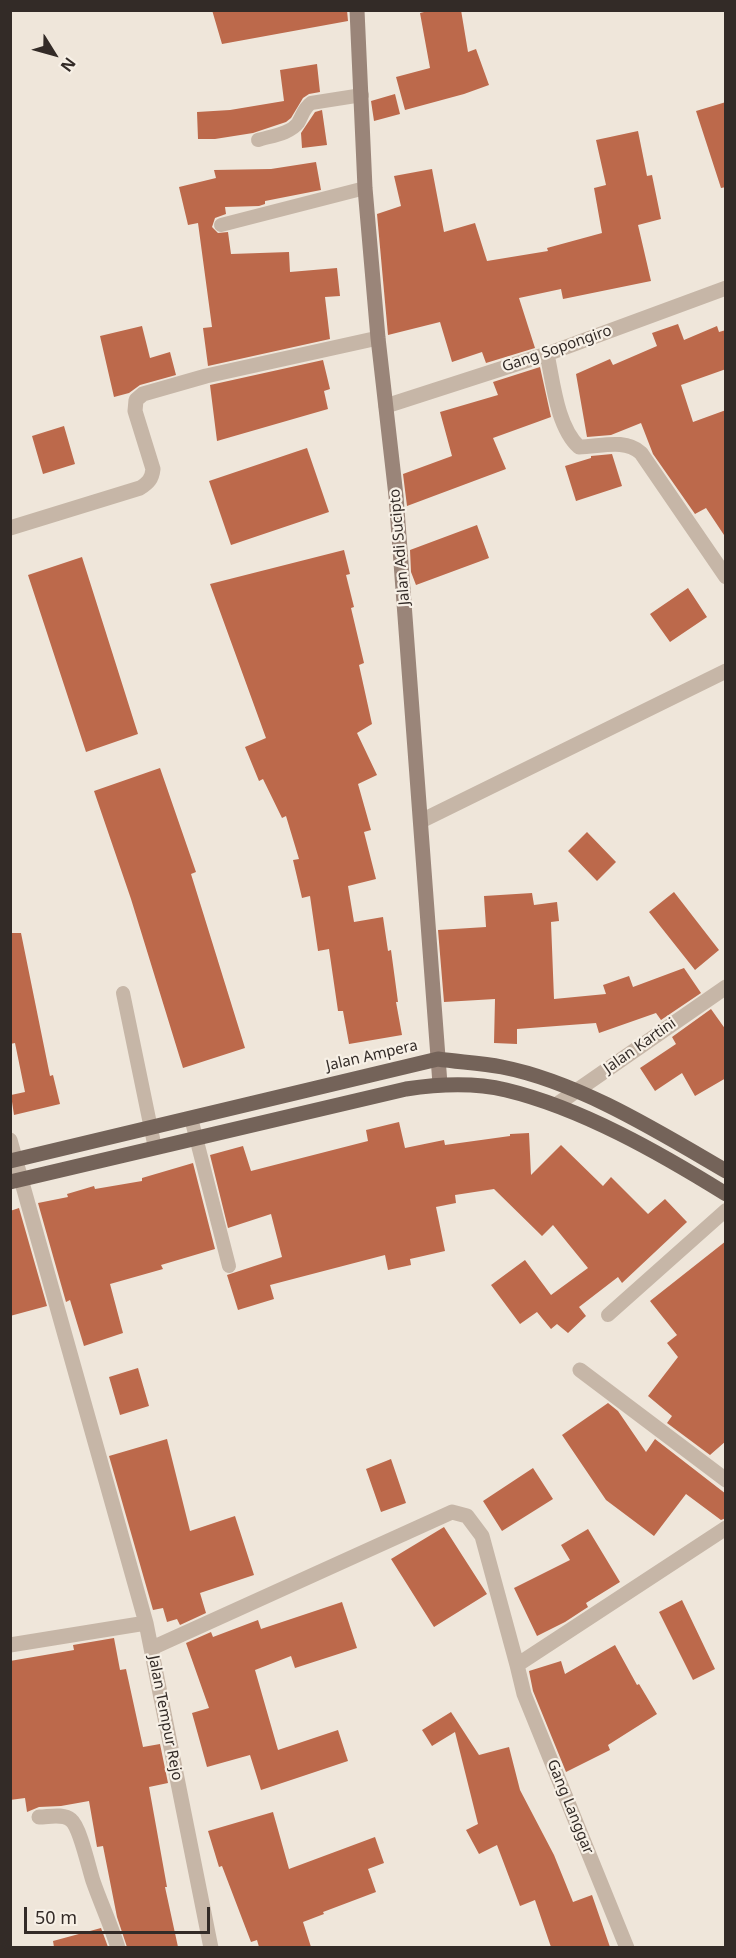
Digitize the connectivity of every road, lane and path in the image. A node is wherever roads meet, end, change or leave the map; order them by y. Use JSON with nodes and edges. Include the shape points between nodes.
{"nodes":[{"id":1,"x":357,"y":10,"type":"edge"},
{"id":2,"x":362,"y":95,"type":"junction"},
{"id":3,"x":258,"y":140,"type":"dead end"},
{"id":4,"x":365,"y":188,"type":"junction"},
{"id":5,"x":221,"y":225,"type":"dead end"},
{"id":6,"x":726,"y":288,"type":"edge"},
{"id":7,"x":378,"y":338,"type":"junction"},
{"id":8,"x":547,"y":354,"type":"junction"},
{"id":9,"x":386,"y":406,"type":"junction"},
{"id":10,"x":10,"y":528,"type":"edge"},
{"id":11,"x":726,"y":578,"type":"edge"},
{"id":12,"x":726,"y":671,"type":"edge"},
{"id":13,"x":421,"y":821,"type":"junction"},
{"id":14,"x":725,"y":988,"type":"edge"},
{"id":15,"x":123,"y":993,"type":"dead end"},
{"id":16,"x":438,"y":1059,"type":"junction"},
{"id":17,"x":440,"y":1084,"type":"junction"},
{"id":18,"x":575,"y":1090,"type":"junction"},
{"id":19,"x":556,"y":1106,"type":"junction"},
{"id":20,"x":191,"y":1118,"type":"junction"},
{"id":21,"x":151,"y":1128,"type":"junction"},
{"id":22,"x":195,"y":1138,"type":"junction"},
{"id":23,"x":10,"y":1140,"type":"edge"},
{"id":24,"x":155,"y":1148,"type":"junction"},
{"id":25,"x":13,"y":1161,"type":"edge"},
{"id":26,"x":726,"y":1171,"type":"edge"},
{"id":27,"x":15,"y":1180,"type":"edge"},
{"id":28,"x":726,"y":1194,"type":"edge"},
{"id":29,"x":726,"y":1210,"type":"edge"},
{"id":30,"x":230,"y":1266,"type":"dead end"},
{"id":31,"x":608,"y":1315,"type":"dead end"},
{"id":32,"x":580,"y":1370,"type":"dead end"},
{"id":33,"x":726,"y":1480,"type":"edge"},
{"id":34,"x":726,"y":1528,"type":"edge"},
{"id":35,"x":146,"y":1623,"type":"junction"},
{"id":36,"x":10,"y":1645,"type":"edge"},
{"id":37,"x":152,"y":1648,"type":"junction"},
{"id":38,"x":517,"y":1665,"type":"junction"},
{"id":39,"x":39,"y":1817,"type":"dead end"},
{"id":40,"x":118,"y":1947,"type":"edge"},
{"id":41,"x":211,"y":1947,"type":"edge"},
{"id":42,"x":627,"y":1947,"type":"edge"}],
"edges":[{"from":1,"to":2,"type":"street","name":"Jalan Adi Sucipto"},
{"from":2,"to":3,"type":"lane","via":[[311,103],[291,129]]},
{"from":2,"to":4,"type":"street","name":"Jalan Adi Sucipto"},
{"from":4,"to":5,"type":"lane"},
{"from":4,"to":7,"type":"street","name":"Jalan Adi Sucipto"},
{"from":6,"to":8,"type":"street","name":"Gang Sopongiro"},
{"from":7,"to":9,"type":"street","name":"Jalan Adi Sucipto"},
{"from":7,"to":10,"type":"street","via":[[143,394],[136,400],[135,411],[153,469],[148,483]]},
{"from":8,"to":9,"type":"street","name":"Gang Sopongiro"},
{"from":8,"to":11,"type":"street","via":[[565,429],[572,441],[579,447],[622,444],[641,453]]},
{"from":9,"to":13,"type":"street","name":"Jalan Adi Sucipto"},
{"from":12,"to":13,"type":"street"},
{"from":13,"to":16,"type":"street","name":"Jalan Adi Sucipto"},
{"from":14,"to":18,"type":"street","name":"Jalan Kartini"},
{"from":15,"to":21,"type":"lane"},
{"from":16,"to":17,"type":"street","name":"Jalan Adi Sucipto"},
{"from":16,"to":18,"type":"main road","name":"Jalan Ampera","via":[[502,1067]]},
{"from":16,"to":20,"type":"main road","name":"Jalan Ampera"},
{"from":17,"to":19,"type":"main road","via":[[505,1089]]},
{"from":17,"to":22,"type":"main road"},
{"from":18,"to":19,"type":"street","name":"Jalan Kartini"},
{"from":18,"to":26,"type":"main road","name":"Jalan Ampera"},
{"from":19,"to":28,"type":"main road","via":[[693,1173]]},
{"from":20,"to":21,"type":"main road","name":"Jalan Ampera"},
{"from":20,"to":22,"type":"lane"},
{"from":21,"to":24,"type":"lane"},
{"from":21,"to":25,"type":"main road","name":"Jalan Ampera"},
{"from":22,"to":24,"type":"main road"},
{"from":22,"to":30,"type":"lane"},
{"from":23,"to":25,"type":"street","name":"Jalan Tempur Rejo"},
{"from":24,"to":27,"type":"main road"},
{"from":25,"to":27,"type":"street","name":"Jalan Tempur Rejo"},
{"from":27,"to":35,"type":"street","name":"Jalan Tempur Rejo"},
{"from":29,"to":31,"type":"lane"},
{"from":32,"to":33,"type":"street"},
{"from":34,"to":38,"type":"street"},
{"from":35,"to":36,"type":"street"},
{"from":35,"to":37,"type":"street","name":"Jalan Tempur Rejo"},
{"from":37,"to":38,"type":"street","name":"Gang Langgar","via":[[452,1512],[467,1516],[482,1536]]},
{"from":37,"to":41,"type":"street","name":"Jalan Tempur Rejo"},
{"from":38,"to":42,"type":"street","name":"Gang Langgar","via":[[524,1694]]},
{"from":39,"to":40,"type":"street","via":[[61,1816],[71,1819],[76,1827]]}]}
